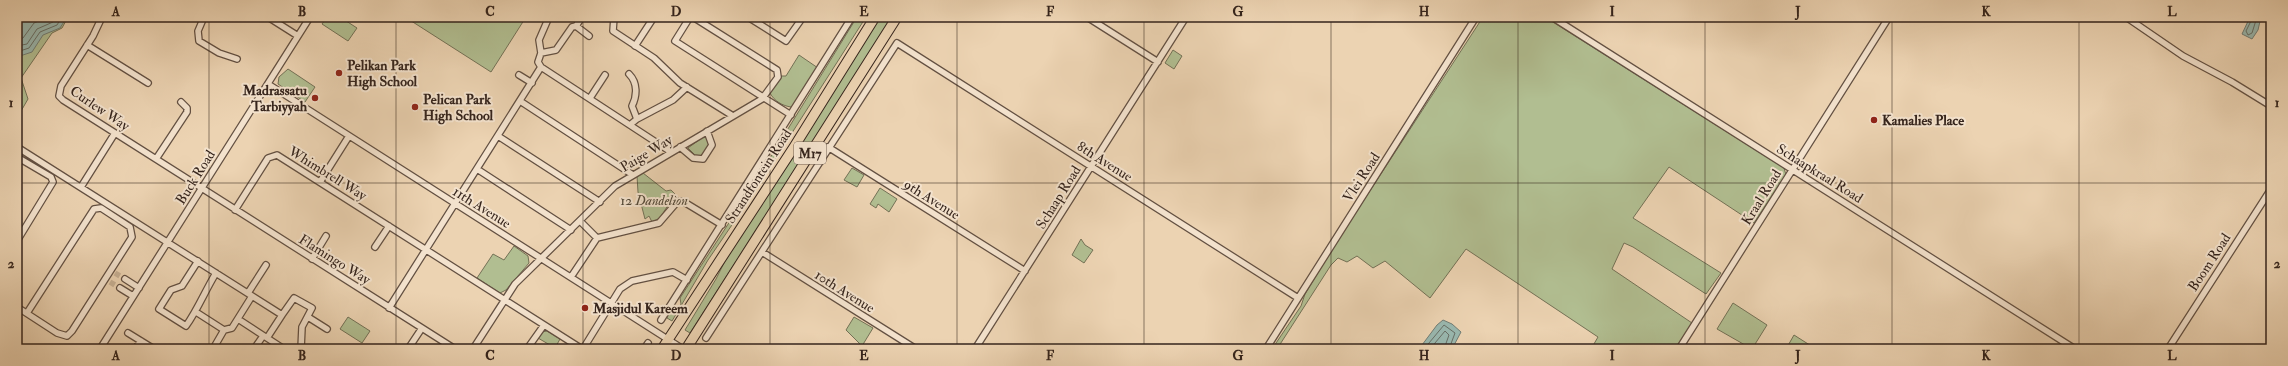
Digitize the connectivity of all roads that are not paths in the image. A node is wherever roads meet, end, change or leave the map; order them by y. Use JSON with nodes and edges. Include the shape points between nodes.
{"nodes":[{"id":1,"x":102,"y":17,"type":"edge"},
{"id":2,"x":204,"y":17,"type":"edge"},
{"id":3,"x":268,"y":17,"type":"edge"},
{"id":4,"x":310,"y":17,"type":"edge"},
{"id":5,"x":549,"y":17,"type":"edge"},
{"id":6,"x":582,"y":17,"type":"edge"},
{"id":7,"x":614,"y":17,"type":"edge"},
{"id":8,"x":654,"y":17,"type":"edge"},
{"id":9,"x":690,"y":17,"type":"edge"},
{"id":10,"x":693,"y":17,"type":"edge"},
{"id":11,"x":748,"y":17,"type":"edge"},
{"id":12,"x":803,"y":17,"type":"edge"},
{"id":13,"x":852,"y":17,"type":"edge"},
{"id":14,"x":875,"y":17,"type":"edge"},
{"id":15,"x":898,"y":17,"type":"edge"},
{"id":16,"x":1087,"y":17,"type":"edge"},
{"id":17,"x":1186,"y":17,"type":"edge"},
{"id":18,"x":1476,"y":17,"type":"edge"},
{"id":19,"x":1552,"y":17,"type":"edge"},
{"id":20,"x":1889,"y":17,"type":"edge"},
{"id":21,"x":2126,"y":17,"type":"edge"},
{"id":22,"x":576,"y":26,"type":"junction"},
{"id":23,"x":298,"y":36,"type":"junction"},
{"id":24,"x":589,"y":36,"type":"dead end"},
{"id":25,"x":87,"y":45,"type":"junction"},
{"id":26,"x":635,"y":46,"type":"junction"},
{"id":27,"x":541,"y":53,"type":"junction"},
{"id":28,"x":237,"y":59,"type":"dead end"},
{"id":29,"x":1158,"y":62,"type":"junction"},
{"id":30,"x":541,"y":67,"type":"junction"},
{"id":31,"x":629,"y":74,"type":"dead end"},
{"id":32,"x":519,"y":75,"type":"dead end"},
{"id":33,"x":605,"y":75,"type":"dead end"},
{"id":34,"x":148,"y":83,"type":"dead end"},
{"id":35,"x":532,"y":83,"type":"junction"},
{"id":36,"x":268,"y":84,"type":"junction"},
{"id":37,"x":687,"y":87,"type":"junction"},
{"id":38,"x":764,"y":97,"type":"junction"},
{"id":39,"x":590,"y":98,"type":"junction"},
{"id":40,"x":520,"y":101,"type":"junction"},
{"id":41,"x":182,"y":102,"type":"dead end"},
{"id":42,"x":2271,"y":106,"type":"edge"},
{"id":43,"x":791,"y":115,"type":"junction"},
{"id":44,"x":733,"y":116,"type":"junction"},
{"id":45,"x":637,"y":119,"type":"junction"},
{"id":46,"x":631,"y":124,"type":"junction"},
{"id":47,"x":707,"y":132,"type":"junction"},
{"id":48,"x":115,"y":133,"type":"junction"},
{"id":49,"x":349,"y":136,"type":"junction"},
{"id":50,"x":498,"y":136,"type":"junction"},
{"id":51,"x":17,"y":147,"type":"edge"},
{"id":52,"x":680,"y":147,"type":"junction"},
{"id":53,"x":828,"y":147,"type":"junction"},
{"id":54,"x":671,"y":152,"type":"junction"},
{"id":55,"x":17,"y":157,"type":"edge"},
{"id":56,"x":156,"y":159,"type":"junction"},
{"id":57,"x":1091,"y":166,"type":"junction"},
{"id":58,"x":477,"y":169,"type":"junction"},
{"id":59,"x":1792,"y":170,"type":"junction"},
{"id":60,"x":633,"y":174,"type":"junction"},
{"id":61,"x":320,"y":182,"type":"junction"},
{"id":62,"x":81,"y":187,"type":"junction"},
{"id":63,"x":202,"y":188,"type":"junction"},
{"id":64,"x":2271,"y":189,"type":"edge"},
{"id":65,"x":600,"y":202,"type":"junction"},
{"id":66,"x":455,"y":204,"type":"junction"},
{"id":67,"x":235,"y":210,"type":"junction"},
{"id":68,"x":580,"y":221,"type":"junction"},
{"id":69,"x":389,"y":226,"type":"junction"},
{"id":70,"x":722,"y":226,"type":"junction"},
{"id":71,"x":571,"y":230,"type":"junction"},
{"id":72,"x":326,"y":236,"type":"dead end"},
{"id":73,"x":597,"y":238,"type":"junction"},
{"id":74,"x":17,"y":241,"type":"edge"},
{"id":75,"x":168,"y":241,"type":"junction"},
{"id":76,"x":375,"y":247,"type":"dead end"},
{"id":77,"x":426,"y":250,"type":"junction"},
{"id":78,"x":762,"y":252,"type":"junction"},
{"id":79,"x":541,"y":258,"type":"junction"},
{"id":80,"x":312,"y":259,"type":"junction"},
{"id":81,"x":198,"y":261,"type":"junction"},
{"id":82,"x":266,"y":265,"type":"dead end"},
{"id":83,"x":1025,"y":271,"type":"junction"},
{"id":84,"x":216,"y":273,"type":"junction"},
{"id":85,"x":571,"y":277,"type":"junction"},
{"id":86,"x":125,"y":279,"type":"tunnel mouth"},
{"id":87,"x":687,"y":280,"type":"junction"},
{"id":88,"x":120,"y":288,"type":"tunnel mouth"},
{"id":89,"x":139,"y":288,"type":"junction"},
{"id":90,"x":250,"y":294,"type":"junction"},
{"id":91,"x":133,"y":296,"type":"junction"},
{"id":92,"x":1298,"y":298,"type":"junction"},
{"id":93,"x":504,"y":300,"type":"junction"},
{"id":94,"x":612,"y":303,"type":"junction"},
{"id":95,"x":17,"y":307,"type":"edge"},
{"id":96,"x":389,"y":308,"type":"junction"},
{"id":97,"x":196,"y":312,"type":"junction"},
{"id":98,"x":27,"y":313,"type":"junction"},
{"id":99,"x":282,"y":315,"type":"junction"},
{"id":100,"x":308,"y":317,"type":"junction"},
{"id":101,"x":238,"y":319,"type":"junction"},
{"id":102,"x":661,"y":320,"type":"dead end"},
{"id":103,"x":544,"y":325,"type":"junction"},
{"id":104,"x":422,"y":328,"type":"junction"},
{"id":105,"x":327,"y":329,"type":"dead end"},
{"id":106,"x":224,"y":330,"type":"junction"},
{"id":107,"x":128,"y":333,"type":"dead end"},
{"id":108,"x":265,"y":337,"type":"junction"},
{"id":109,"x":706,"y":338,"type":"dead end"},
{"id":110,"x":668,"y":339,"type":"junction"},
{"id":111,"x":141,"y":341,"type":"junction"},
{"id":112,"x":648,"y":343,"type":"dead end"},
{"id":113,"x":100,"y":349,"type":"edge"},
{"id":114,"x":136,"y":349,"type":"edge"},
{"id":115,"x":154,"y":349,"type":"edge"},
{"id":116,"x":213,"y":349,"type":"edge"},
{"id":117,"x":254,"y":349,"type":"edge"},
{"id":118,"x":284,"y":349,"type":"edge"},
{"id":119,"x":301,"y":349,"type":"edge"},
{"id":120,"x":408,"y":349,"type":"edge"},
{"id":121,"x":455,"y":349,"type":"edge"},
{"id":122,"x":472,"y":349,"type":"edge"},
{"id":123,"x":527,"y":349,"type":"edge"},
{"id":124,"x":582,"y":349,"type":"edge"},
{"id":125,"x":644,"y":349,"type":"edge"},
{"id":126,"x":662,"y":349,"type":"edge"},
{"id":127,"x":685,"y":349,"type":"edge"},
{"id":128,"x":916,"y":349,"type":"edge"},
{"id":129,"x":975,"y":349,"type":"edge"},
{"id":130,"x":1266,"y":349,"type":"edge"},
{"id":131,"x":1679,"y":349,"type":"edge"},
{"id":132,"x":2075,"y":349,"type":"edge"},
{"id":133,"x":2168,"y":349,"type":"edge"}],
"edges":[{"from":1,"to":25,"type":"street","name":"Curlew Way"},
{"from":2,"to":28,"type":"street","via":[[198,32],[199,41],[219,53]]},
{"from":3,"to":23,"type":"street"},
{"from":4,"to":23,"type":"street","name":"Buck Road"},
{"from":5,"to":27,"type":"street","via":[[540,40]]},
{"from":6,"to":22,"type":"street"},
{"from":7,"to":26,"type":"street","via":[[611,33]]},
{"from":8,"to":26,"type":"street"},
{"from":9,"to":38,"type":"street","via":[[675,40]]},
{"from":10,"to":38,"type":"street","via":[[777,70],[778,77]]},
{"from":11,"to":12,"type":"street","via":[[786,40]]},
{"from":13,"to":43,"type":"street","name":"Strandfontein Road"},
{"from":14,"to":110,"type":"main road","name":"Strandfontein Road","number":"M17","via":[[794,147]]},
{"from":15,"to":127,"type":"main road","number":"M17"},
{"from":16,"to":29,"type":"street"},
{"from":17,"to":29,"type":"street","name":"Schaap Road"},
{"from":18,"to":92,"type":"street","name":"Vlei Road"},
{"from":19,"to":59,"type":"street","name":"Schaapkraal Road"},
{"from":20,"to":59,"type":"street","name":"Kraal Road"},
{"from":21,"to":42,"type":"street","via":[[2183,56]]},
{"from":22,"to":24,"type":"street"},
{"from":22,"to":27,"type":"street","via":[[572,26],[554,51]]},
{"from":23,"to":36,"type":"street","name":"Buck Road"},
{"from":25,"to":34,"type":"street"},
{"from":25,"to":48,"type":"street","name":"Curlew Way","via":[[61,86],[59,96]]},
{"from":26,"to":37,"type":"street","via":[[654,58]]},
{"from":27,"to":30,"type":"street","via":[[538,62]]},
{"from":29,"to":57,"type":"street","name":"Schaap Road"},
{"from":30,"to":35,"type":"street"},
{"from":30,"to":39,"type":"street"},
{"from":31,"to":45,"type":"street","via":[[635,86],[636,98],[632,106]]},
{"from":32,"to":35,"type":"street"},
{"from":33,"to":39,"type":"street"},
{"from":35,"to":40,"type":"street"},
{"from":36,"to":49,"type":"street","name":"11th Avenue"},
{"from":36,"to":63,"type":"street","name":"Buck Road"},
{"from":37,"to":44,"type":"street"},
{"from":37,"to":45,"type":"street","via":[[673,100]]},
{"from":38,"to":43,"type":"street"},
{"from":38,"to":44,"type":"street","name":"Paige Way"},
{"from":39,"to":46,"type":"street"},
{"from":40,"to":50,"type":"street"},
{"from":40,"to":60,"type":"street"},
{"from":41,"to":56,"type":"street","via":[[187,112]]},
{"from":43,"to":70,"type":"street","name":"Strandfontein Road"},
{"from":44,"to":47,"type":"street","name":"Paige Way"},
{"from":45,"to":46,"type":"street"},
{"from":46,"to":54,"type":"street"},
{"from":47,"to":52,"type":"street","name":"Paige Way"},
{"from":47,"to":52,"type":"street","via":[[712,145],[703,159],[693,158]]},
{"from":48,"to":56,"type":"street","name":"Curlew Way"},
{"from":48,"to":62,"type":"street"},
{"from":49,"to":61,"type":"street"},
{"from":49,"to":66,"type":"street","name":"11th Avenue"},
{"from":50,"to":58,"type":"street"},
{"from":50,"to":65,"type":"street"},
{"from":51,"to":62,"type":"street"},
{"from":52,"to":54,"type":"street","name":"Paige Way"},
{"from":53,"to":57,"type":"street","name":"8th Avenue","via":[[894,45],[900,43]]},
{"from":53,"to":78,"type":"street"},
{"from":53,"to":83,"type":"street","name":"9th Avenue"},
{"from":54,"to":60,"type":"street","name":"Paige Way"},
{"from":55,"to":74,"type":"street","via":[[51,177],[53,182]]},
{"from":56,"to":63,"type":"street","name":"Curlew Way"},
{"from":57,"to":83,"type":"street","name":"Schaap Road"},
{"from":57,"to":92,"type":"street","name":"8th Avenue"},
{"from":58,"to":66,"type":"street"},
{"from":58,"to":71,"type":"street"},
{"from":59,"to":131,"type":"street","name":"Kraal Road"},
{"from":59,"to":132,"type":"street","name":"Schaapkraal Road"},
{"from":60,"to":65,"type":"street","name":"Paige Way"},
{"from":61,"to":67,"type":"street","name":"Whimbrell Way","via":[[274,154],[268,158]]},
{"from":61,"to":69,"type":"street","name":"Whimbrell Way"},
{"from":62,"to":75,"type":"street"},
{"from":63,"to":67,"type":"street","name":"Flamingo Way"},
{"from":63,"to":75,"type":"street","name":"Buck Road"},
{"from":64,"to":133,"type":"street","name":"Boom Road"},
{"from":65,"to":68,"type":"street","name":"Paige Way"},
{"from":66,"to":77,"type":"street"},
{"from":66,"to":79,"type":"street","name":"11th Avenue"},
{"from":67,"to":80,"type":"street","name":"Flamingo Way"},
{"from":68,"to":71,"type":"street","name":"Paige Way"},
{"from":68,"to":73,"type":"street"},
{"from":69,"to":76,"type":"street"},
{"from":69,"to":77,"type":"street","name":"Whimbrell Way"},
{"from":70,"to":73,"type":"street","via":[[684,202],[678,201],[659,223]]},
{"from":70,"to":87,"type":"street","name":"Strandfontein Road"},
{"from":71,"to":79,"type":"street","name":"Paige Way"},
{"from":72,"to":80,"type":"street"},
{"from":73,"to":85,"type":"street"},
{"from":75,"to":81,"type":"street"},
{"from":75,"to":89,"type":"street","name":"Buck Road"},
{"from":77,"to":93,"type":"street","name":"Whimbrell Way"},
{"from":77,"to":96,"type":"street"},
{"from":78,"to":109,"type":"street"},
{"from":78,"to":128,"type":"street","name":"10th Avenue"},
{"from":79,"to":85,"type":"street","name":"11th Avenue"},
{"from":79,"to":93,"type":"street","name":"Paige Way","via":[[515,284]]},
{"from":80,"to":96,"type":"street","name":"Flamingo Way"},
{"from":81,"to":84,"type":"street"},
{"from":81,"to":97,"type":"street","via":[[182,286],[172,289],[159,309],[186,326]]},
{"from":82,"to":90,"type":"street"},
{"from":83,"to":129,"type":"street","name":"Schaap Road"},
{"from":84,"to":90,"type":"street"},
{"from":84,"to":97,"type":"street"},
{"from":85,"to":94,"type":"street","name":"11th Avenue"},
{"from":86,"to":89,"type":"street"},
{"from":87,"to":94,"type":"street","via":[[673,272],[632,281],[625,285]]},
{"from":87,"to":102,"type":"street","name":"Strandfontein Road"},
{"from":88,"to":91,"type":"street"},
{"from":89,"to":91,"type":"street","name":"Buck Road"},
{"from":90,"to":99,"type":"street"},
{"from":90,"to":101,"type":"street"},
{"from":91,"to":113,"type":"street","name":"Buck Road"},
{"from":92,"to":130,"type":"street","name":"Vlei Road"},
{"from":93,"to":103,"type":"street","name":"Whimbrell Way"},
{"from":93,"to":122,"type":"street","name":"Paige Way"},
{"from":94,"to":110,"type":"street","name":"11th Avenue"},
{"from":94,"to":124,"type":"street"},
{"from":95,"to":98,"type":"street"},
{"from":96,"to":104,"type":"street","name":"Flamingo Way"},
{"from":97,"to":106,"type":"street"},
{"from":98,"to":98,"type":"street","via":[[57,333],[67,336],[113,272],[132,237],[132,230],[103,209],[96,208]]},
{"from":99,"to":100,"type":"street","via":[[294,298],[312,310]]},
{"from":99,"to":108,"type":"street"},
{"from":100,"to":105,"type":"street"},
{"from":100,"to":119,"type":"street","via":[[302,327]]},
{"from":101,"to":106,"type":"street","via":[[232,328]]},
{"from":101,"to":108,"type":"street"},
{"from":103,"to":123,"type":"street"},
{"from":103,"to":124,"type":"street","name":"Whimbrell Way"},
{"from":104,"to":120,"type":"street"},
{"from":104,"to":121,"type":"street","name":"Flamingo Way"},
{"from":106,"to":116,"type":"street"},
{"from":107,"to":111,"type":"street"},
{"from":108,"to":117,"type":"street"},
{"from":108,"to":118,"type":"street"},
{"from":110,"to":126,"type":"main road","name":"Strandfontein Road","number":"M17"},
{"from":110,"to":127,"type":"street","name":"11th Avenue"},
{"from":111,"to":114,"type":"street"},
{"from":111,"to":115,"type":"street"},
{"from":112,"to":125,"type":"street"}]}
